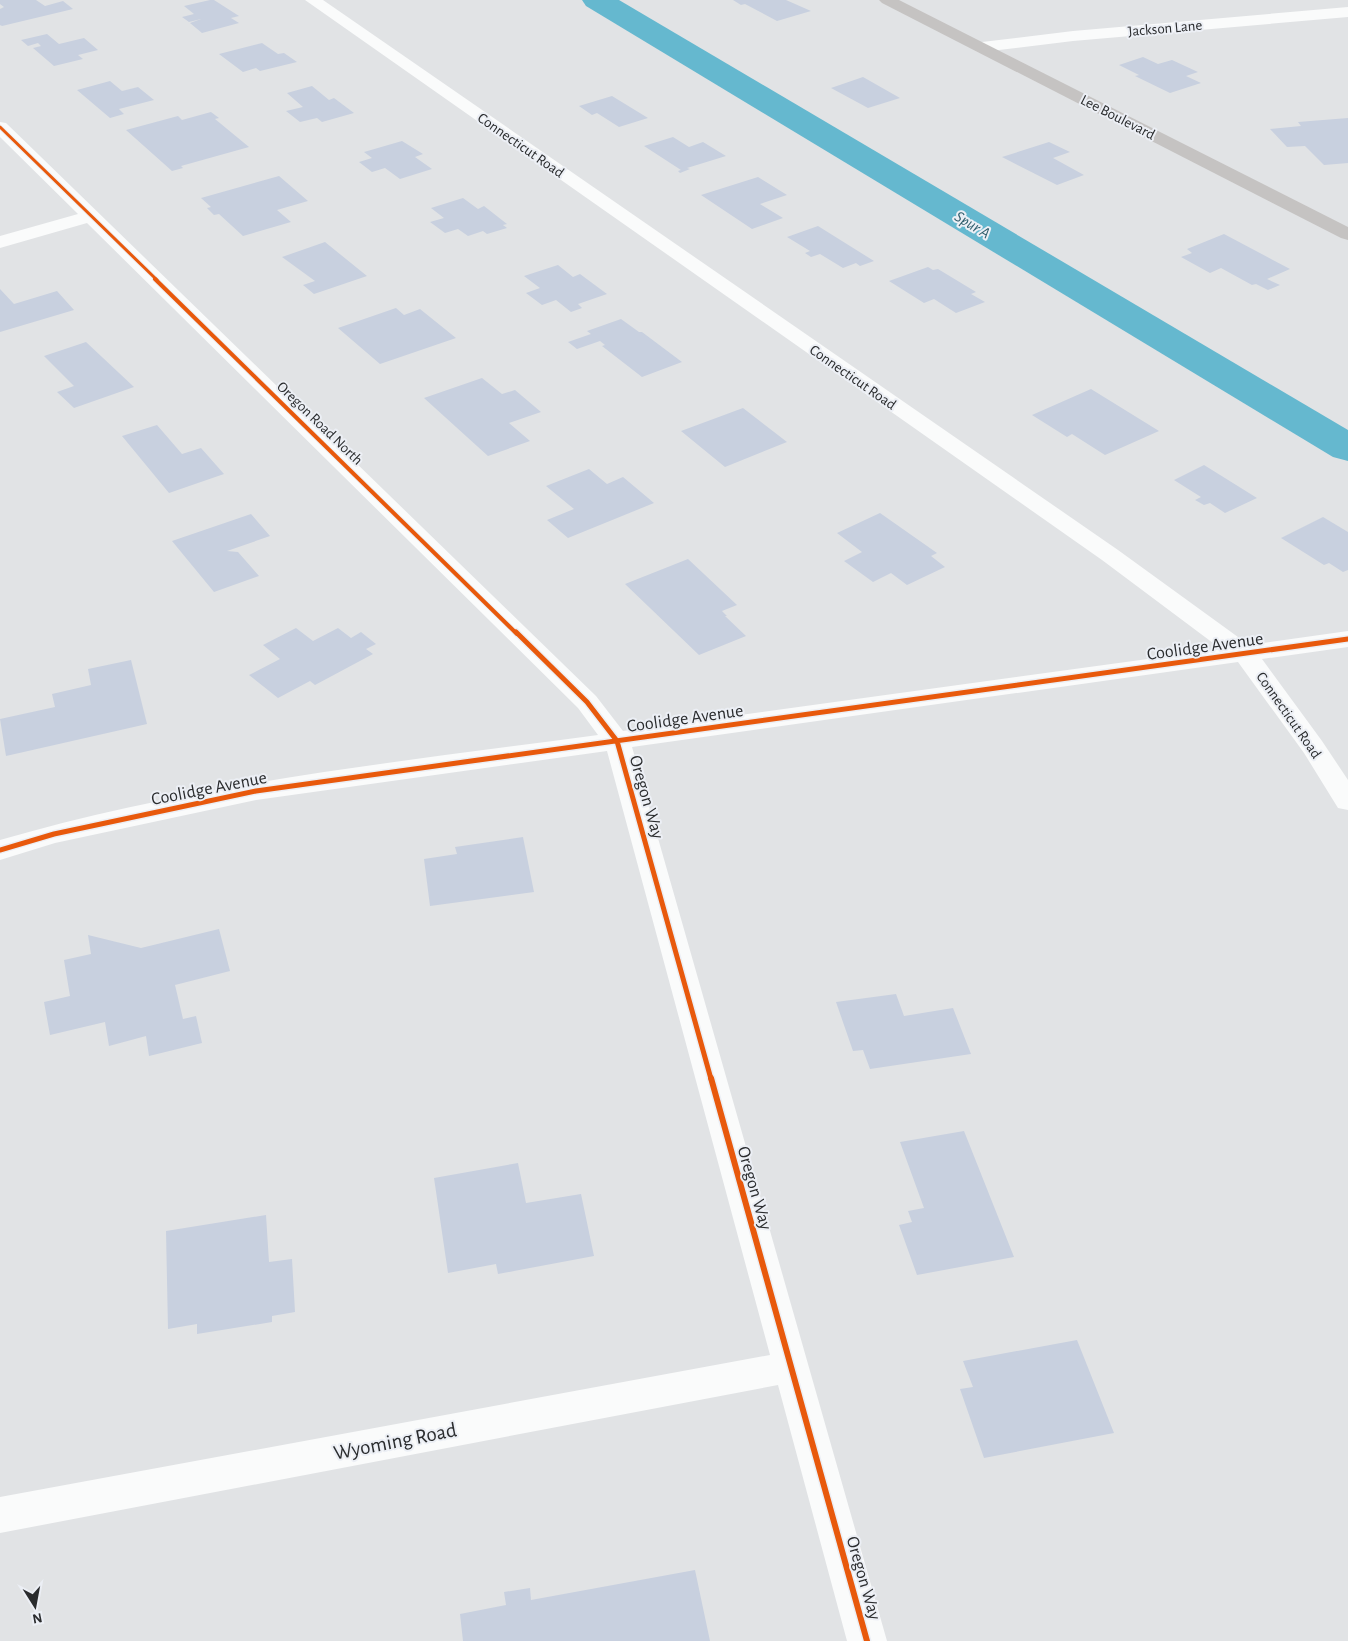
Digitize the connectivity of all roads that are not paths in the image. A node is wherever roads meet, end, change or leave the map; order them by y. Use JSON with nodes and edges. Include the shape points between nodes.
{"nodes":[{"id":1,"x":313,"y":0,"type":"edge"},
{"id":2,"x":887,"y":0,"type":"edge"},
{"id":3,"x":1348,"y":12,"type":"edge"},
{"id":4,"x":982,"y":47,"type":"junction"},
{"id":5,"x":0,"y":127,"type":"edge"},
{"id":6,"x":91,"y":216,"type":"junction"},
{"id":7,"x":1348,"y":234,"type":"edge"},
{"id":8,"x":0,"y":242,"type":"edge"},
{"id":9,"x":1348,"y":640,"type":"edge"},
{"id":10,"x":1246,"y":655,"type":"junction"},
{"id":11,"x":617,"y":742,"type":"junction"},
{"id":12,"x":1348,"y":800,"type":"edge"},
{"id":13,"x":0,"y":850,"type":"edge"},
{"id":14,"x":791,"y":1367,"type":"junction"},
{"id":15,"x":0,"y":1515,"type":"edge"},
{"id":16,"x":867,"y":1641,"type":"edge"}],
"edges":[{"from":1,"to":10,"type":"street","name":"Connecticut Road","via":[[1110,555]]},
{"from":2,"to":4,"type":"main road","name":"Lee Boulevard"},
{"from":3,"to":4,"type":"street","name":"Jackson Lane"},
{"from":4,"to":7,"type":"main road","name":"Lee Boulevard"},
{"from":5,"to":6,"type":"street","name":"Oregon Road North"},
{"from":6,"to":8,"type":"street"},
{"from":6,"to":11,"type":"street","name":"Oregon Road North","via":[[587,702]]},
{"from":9,"to":10,"type":"street","name":"Coolidge Avenue"},
{"from":10,"to":11,"type":"street","name":"Coolidge Avenue"},
{"from":10,"to":12,"type":"street","name":"Connecticut Road"},
{"from":11,"to":13,"type":"street","name":"Coolidge Avenue","via":[[256,791],[54,834]]},
{"from":11,"to":14,"type":"street","name":"Oregon Way"},
{"from":14,"to":15,"type":"street","name":"Wyoming Road"},
{"from":14,"to":16,"type":"street","name":"Oregon Way"}]}
